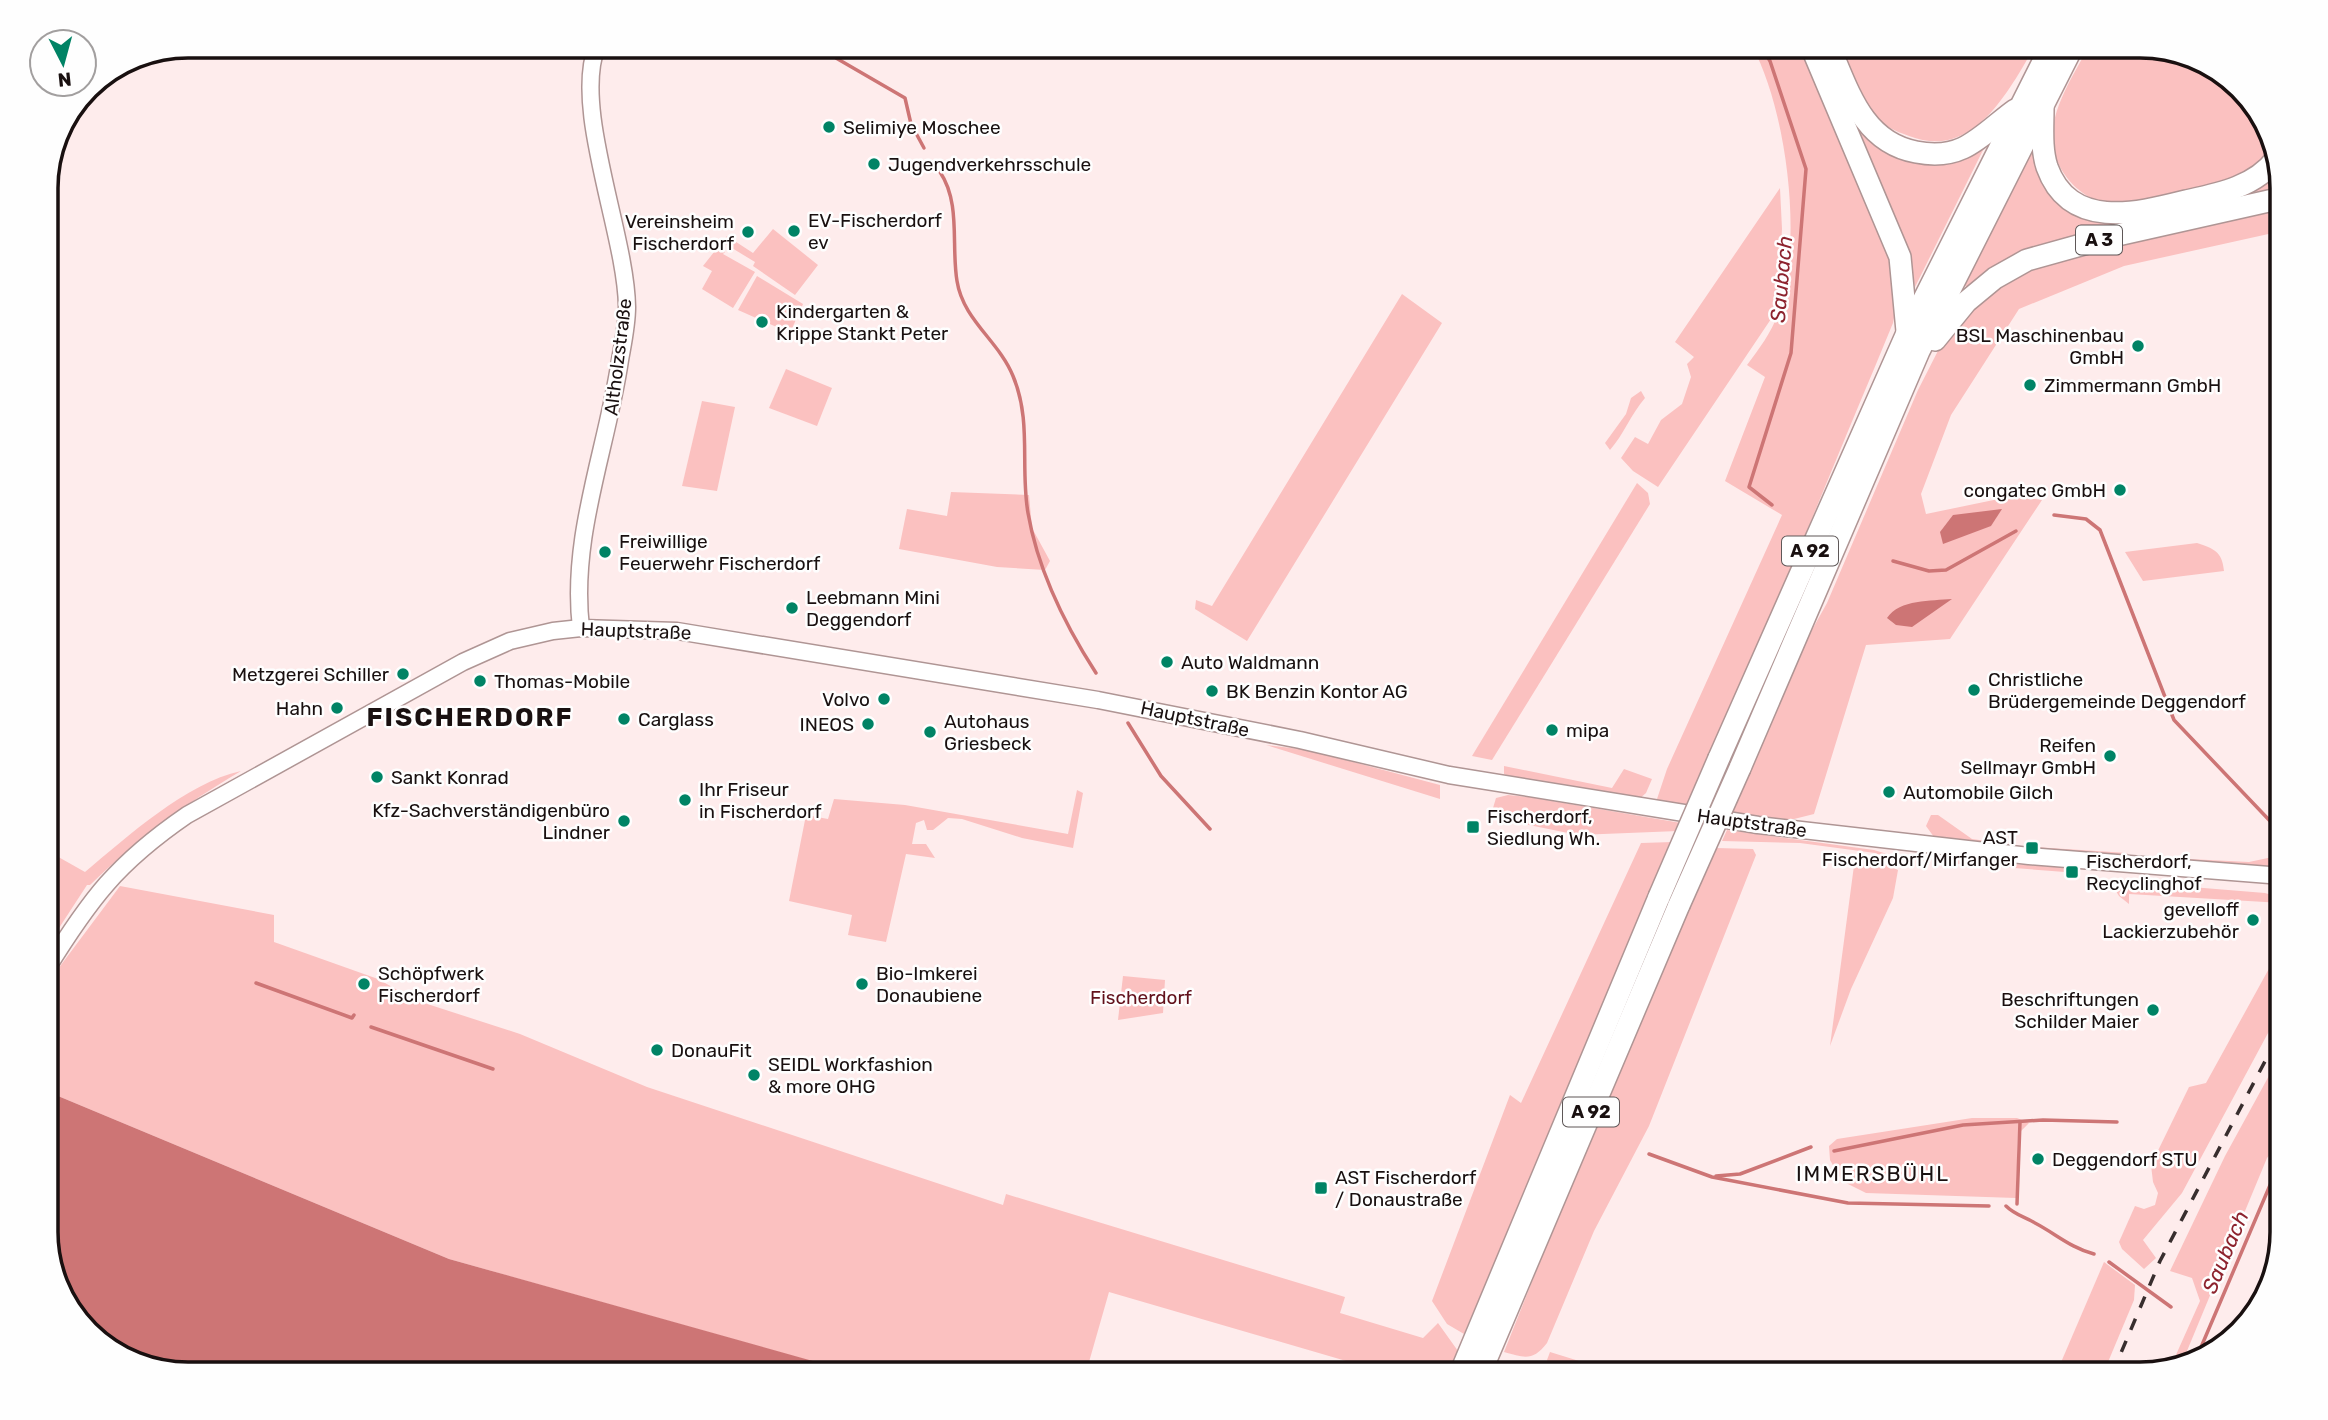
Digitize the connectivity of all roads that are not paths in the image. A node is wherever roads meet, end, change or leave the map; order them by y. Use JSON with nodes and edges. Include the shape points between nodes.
{"nodes":[{"id":1,"x":595,"y":58,"type":"edge"},
{"id":2,"x":1816,"y":58,"type":"edge"},
{"id":3,"x":1834,"y":58,"type":"edge"},
{"id":4,"x":2045,"y":58,"type":"edge"},
{"id":5,"x":2067,"y":58,"type":"edge"},
{"id":6,"x":2043,"y":103,"type":"junction"},
{"id":7,"x":2017,"y":109,"type":"junction"},
{"id":8,"x":2268,"y":167,"type":"edge"},
{"id":9,"x":2270,"y":201,"type":"edge"},
{"id":10,"x":1907,"y":333,"type":"junction"},
{"id":11,"x":1919,"y":351,"type":"junction"},
{"id":12,"x":581,"y":628,"type":"junction"},
{"id":13,"x":2270,"y":874,"type":"edge"},
{"id":14,"x":1669,"y":901,"type":"junction"},
{"id":15,"x":58,"y":951,"type":"edge"},
{"id":16,"x":1494,"y":1316,"type":"junction"},
{"id":17,"x":1467,"y":1362,"type":"edge"},
{"id":18,"x":1483,"y":1362,"type":"edge"}],
"edges":[{"from":1,"to":12,"type":"main road","name":"Altholzstraße","via":[[590,106],[619,238],[627,312],[613,407],[582,544],[578,576]]},
{"from":2,"to":10,"type":"highway","number":"A 92","via":[[1900,257]]},
{"from":3,"to":7,"type":"highway","via":[[1860,115],[1881,138],[1902,149],[1932,154],[1962,149]]},
{"from":4,"to":7,"type":"highway","number":"A 92"},
{"from":5,"to":6,"type":"highway","number":"A 92"},
{"from":6,"to":8,"type":"highway","via":[[2048,168],[2065,193],[2103,214],[2133,214],[2224,192],[2258,177]]},
{"from":6,"to":11,"type":"highway","number":"A 92"},
{"from":7,"to":10,"type":"highway","number":"A 92"},
{"from":9,"to":11,"type":"highway","number":"A 3","via":[[2027,260],[1975,294],[1935,340]]},
{"from":10,"to":14,"type":"highway","number":"A 92","bridge":true,"via":[[1719,758]]},
{"from":11,"to":14,"type":"highway","number":"A 92","bridge":true,"via":[[1740,768]]},
{"from":12,"to":13,"type":"main road","name":"Hauptstraße","via":[[690,633],[912,668],[1187,716],[1449,775],[1758,825],[2029,856]]},
{"from":12,"to":15,"type":"main road","name":"Hauptstraße","via":[[509,641],[463,662],[265,770],[155,837],[87,904]]},
{"from":14,"to":16,"type":"highway","number":"A 92"},
{"from":16,"to":17,"type":"highway","number":"A 92"},
{"from":16,"to":18,"type":"highway","number":"A 92"}]}
